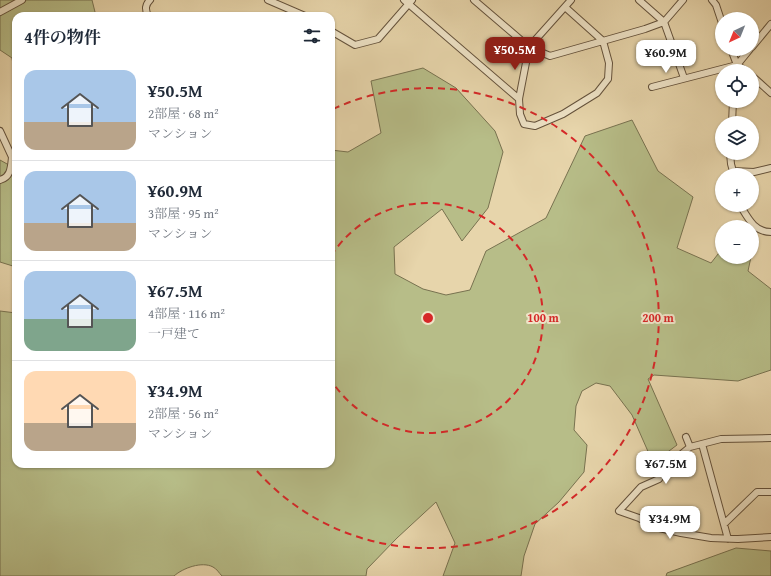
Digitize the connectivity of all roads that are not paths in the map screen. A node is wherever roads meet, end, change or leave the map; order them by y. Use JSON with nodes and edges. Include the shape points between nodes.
{"nodes":[{"id":1,"x":22,"y":0,"type":"edge"},
{"id":2,"x":150,"y":0,"type":"edge"},
{"id":3,"x":268,"y":0,"type":"edge"},
{"id":4,"x":474,"y":0,"type":"edge"},
{"id":5,"x":571,"y":0,"type":"edge"},
{"id":6,"x":639,"y":0,"type":"edge"},
{"id":7,"x":683,"y":0,"type":"edge"},
{"id":8,"x":712,"y":0,"type":"edge"},
{"id":9,"x":408,"y":1,"type":"edge"},
{"id":10,"x":564,"y":7,"type":"junction"},
{"id":11,"x":0,"y":12,"type":"edge"},
{"id":12,"x":146,"y":12,"type":"edge"},
{"id":13,"x":296,"y":12,"type":"edge"},
{"id":14,"x":718,"y":12,"type":"edge"},
{"id":15,"x":664,"y":22,"type":"junction"},
{"id":16,"x":771,"y":24,"type":"edge"},
{"id":17,"x":335,"y":32,"type":"edge"},
{"id":18,"x":759,"y":39,"type":"edge"},
{"id":19,"x":603,"y":41,"type":"junction"},
{"id":20,"x":529,"y":47,"type":"junction"},
{"id":21,"x":715,"y":72,"type":"edge"},
{"id":22,"x":684,"y":78,"type":"junction"},
{"id":23,"x":759,"y":82,"type":"edge"},
{"id":24,"x":652,"y":87,"type":"dead end"},
{"id":25,"x":771,"y":93,"type":"edge"},
{"id":26,"x":519,"y":99,"type":"junction"},
{"id":27,"x":0,"y":131,"type":"edge"},
{"id":28,"x":12,"y":155,"type":"edge"},
{"id":29,"x":12,"y":167,"type":"edge"},
{"id":30,"x":771,"y":168,"type":"edge"},
{"id":31,"x":759,"y":171,"type":"edge"},
{"id":32,"x":0,"y":180,"type":"edge"},
{"id":33,"x":745,"y":212,"type":"edge"},
{"id":34,"x":771,"y":232,"type":"edge"},
{"id":35,"x":686,"y":438,"type":"dead end"},
{"id":36,"x":771,"y":438,"type":"edge"},
{"id":37,"x":702,"y":444,"type":"junction"},
{"id":38,"x":690,"y":447,"type":"junction"},
{"id":39,"x":771,"y":492,"type":"edge"},
{"id":40,"x":724,"y":524,"type":"junction"},
{"id":41,"x":771,"y":537,"type":"edge"},
{"id":42,"x":728,"y":539,"type":"junction"}],
"edges":[{"from":1,"to":11,"type":"street"},
{"from":2,"to":12,"type":"street","via":[[145,9]]},
{"from":3,"to":13,"type":"street"},
{"from":4,"to":20,"type":"street"},
{"from":5,"to":10,"type":"street"},
{"from":6,"to":15,"type":"street"},
{"from":7,"to":15,"type":"street"},
{"from":8,"to":14,"type":"street"},
{"from":9,"to":17,"type":"street","via":[[378,39],[355,44]]},
{"from":9,"to":26,"type":"street"},
{"from":10,"to":19,"type":"street"},
{"from":10,"to":20,"type":"street"},
{"from":15,"to":19,"type":"street"},
{"from":15,"to":22,"type":"street"},
{"from":16,"to":18,"type":"street"},
{"from":19,"to":20,"type":"street","via":[[550,56]]},
{"from":19,"to":26,"type":"street","via":[[609,63],[608,80],[597,93],[563,114],[535,126],[524,124]]},
{"from":20,"to":26,"type":"street"},
{"from":21,"to":22,"type":"street"},
{"from":22,"to":24,"type":"street"},
{"from":23,"to":25,"type":"street"},
{"from":27,"to":28,"type":"street"},
{"from":29,"to":32,"type":"street","via":[[4,179]]},
{"from":30,"to":31,"type":"street"},
{"from":33,"to":34,"type":"street","via":[[759,230]]},
{"from":35,"to":38,"type":"street"},
{"from":36,"to":37,"type":"street","via":[[721,439]]},
{"from":37,"to":38,"type":"street"},
{"from":37,"to":40,"type":"street"},
{"from":38,"to":42,"type":"street","via":[[667,466],[659,479],[641,486],[619,511],[655,527]]},
{"from":39,"to":40,"type":"street","via":[[757,492]]},
{"from":40,"to":42,"type":"street"},
{"from":41,"to":42,"type":"street"}]}
